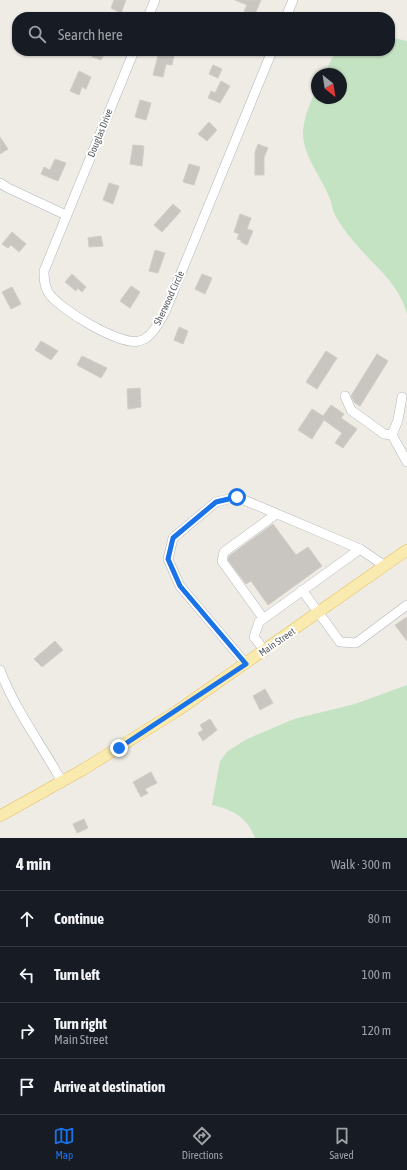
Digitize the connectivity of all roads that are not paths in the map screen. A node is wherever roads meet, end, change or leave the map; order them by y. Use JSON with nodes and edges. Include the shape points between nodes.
{"nodes":[{"id":1,"x":155,"y":0,"type":"edge"},
{"id":2,"x":293,"y":0,"type":"edge"},
{"id":3,"x":150,"y":12,"type":"edge"},
{"id":4,"x":288,"y":12,"type":"edge"},
{"id":5,"x":132,"y":56,"type":"edge"},
{"id":6,"x":270,"y":56,"type":"edge"},
{"id":7,"x":0,"y":182,"type":"edge"},
{"id":8,"x":66,"y":215,"type":"junction"},
{"id":9,"x":345,"y":396,"type":"dead end"},
{"id":10,"x":402,"y":397,"type":"dead end"},
{"id":11,"x":392,"y":435,"type":"junction"},
{"id":12,"x":407,"y":462,"type":"edge"},
{"id":13,"x":276,"y":514,"type":"junction"},
{"id":14,"x":360,"y":549,"type":"junction"},
{"id":15,"x":407,"y":550,"type":"edge"},
{"id":16,"x":385,"y":566,"type":"junction"},
{"id":17,"x":302,"y":590,"type":"junction"},
{"id":18,"x":407,"y":606,"type":"edge"},
{"id":19,"x":319,"y":612,"type":"junction"},
{"id":20,"x":263,"y":618,"type":"junction"},
{"id":21,"x":265,"y":651,"type":"junction"},
{"id":22,"x":246,"y":664,"type":"junction"},
{"id":23,"x":0,"y":670,"type":"edge"},
{"id":24,"x":62,"y":782,"type":"junction"},
{"id":25,"x":0,"y":816,"type":"edge"}],
"edges":[{"from":1,"to":3,"type":"street"},
{"from":2,"to":4,"type":"street"},
{"from":5,"to":8,"type":"street","name":"Douglas Drive"},
{"from":6,"to":8,"type":"street","name":"Sherwood Circle","via":[[169,303],[148,336],[139,341],[120,339],[77,316],[48,292],[44,271]]},
{"from":7,"to":8,"type":"street"},
{"from":9,"to":11,"type":"street","via":[[351,410],[384,434]]},
{"from":10,"to":11,"type":"street"},
{"from":11,"to":12,"type":"street"},
{"from":13,"to":14,"type":"street"},
{"from":13,"to":20,"type":"street","via":[[224,552],[222,561]]},
{"from":13,"to":22,"type":"street","via":[[237,497],[216,502],[173,538],[168,559],[180,586]]},
{"from":14,"to":16,"type":"street"},
{"from":14,"to":17,"type":"street"},
{"from":15,"to":16,"type":"main road","name":"Main Street"},
{"from":16,"to":19,"type":"main road","name":"Main Street"},
{"from":17,"to":19,"type":"street"},
{"from":17,"to":20,"type":"street"},
{"from":18,"to":19,"type":"street","via":[[356,643],[345,644],[340,642]]},
{"from":19,"to":21,"type":"main road","name":"Main Street"},
{"from":20,"to":21,"type":"street","via":[[254,637]]},
{"from":21,"to":22,"type":"main road","name":"Main Street"},
{"from":22,"to":24,"type":"main road","name":"Main Street","via":[[177,711]]},
{"from":23,"to":24,"type":"street","via":[[7,689]]},
{"from":24,"to":25,"type":"main road","name":"Main Street"}]}
